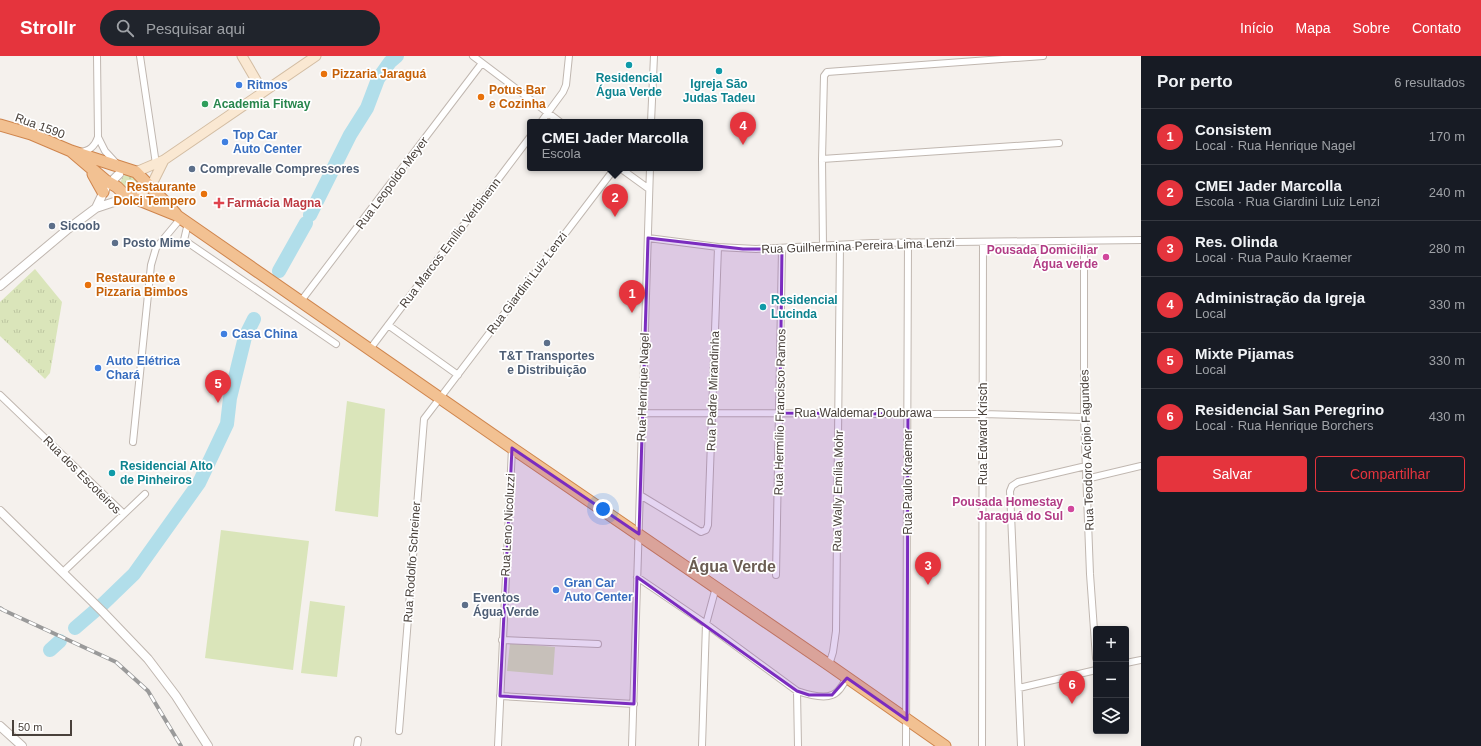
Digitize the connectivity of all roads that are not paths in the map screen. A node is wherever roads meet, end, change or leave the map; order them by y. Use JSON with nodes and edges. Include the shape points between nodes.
{"nodes":[{"id":1,"x":97,"y":56,"type":"edge"},
{"id":2,"x":140,"y":56,"type":"edge"},
{"id":3,"x":242,"y":56,"type":"edge"},
{"id":4,"x":316,"y":56,"type":"edge"},
{"id":5,"x":473,"y":56,"type":"edge"},
{"id":6,"x":569,"y":56,"type":"edge"},
{"id":7,"x":654,"y":56,"type":"edge"},
{"id":8,"x":1043,"y":56,"type":"edge"},
{"id":9,"x":482,"y":63,"type":"junction"},
{"id":10,"x":263,"y":92,"type":"junction"},
{"id":11,"x":548,"y":113,"type":"junction"},
{"id":12,"x":543,"y":119,"type":"edge"},
{"id":13,"x":556,"y":119,"type":"edge"},
{"id":14,"x":651,"y":119,"type":"edge"},
{"id":15,"x":0,"y":125,"type":"edge"},
{"id":16,"x":98,"y":137,"type":"junction"},
{"id":17,"x":527,"y":141,"type":"edge"},
{"id":18,"x":1059,"y":143,"type":"dead end"},
{"id":19,"x":71,"y":152,"type":"junction"},
{"id":20,"x":822,"y":159,"type":"junction"},
{"id":21,"x":160,"y":162,"type":"junction"},
{"id":22,"x":612,"y":171,"type":"edge"},
{"id":23,"x":624,"y":171,"type":"edge"},
{"id":24,"x":650,"y":171,"type":"edge"},
{"id":25,"x":133,"y":175,"type":"junction"},
{"id":26,"x":110,"y":187,"type":"junction"},
{"id":27,"x":649,"y":189,"type":"junction"},
{"id":28,"x":134,"y":196,"type":"junction"},
{"id":29,"x":96,"y":208,"type":"junction"},
{"id":30,"x":182,"y":219,"type":"junction"},
{"id":31,"x":648,"y":238,"type":"junction"},
{"id":32,"x":1141,"y":240,"type":"edge"},
{"id":33,"x":908,"y":242,"type":"junction"},
{"id":34,"x":983,"y":242,"type":"junction"},
{"id":35,"x":1084,"y":242,"type":"junction"},
{"id":36,"x":840,"y":245,"type":"junction"},
{"id":37,"x":823,"y":246,"type":"junction"},
{"id":38,"x":718,"y":247,"type":"junction"},
{"id":39,"x":782,"y":249,"type":"junction"},
{"id":40,"x":0,"y":286,"type":"edge"},
{"id":41,"x":301,"y":302,"type":"junction"},
{"id":42,"x":388,"y":325,"type":"junction"},
{"id":43,"x":336,"y":344,"type":"dead end"},
{"id":44,"x":370,"y":349,"type":"junction"},
{"id":45,"x":458,"y":375,"type":"junction"},
{"id":46,"x":0,"y":394,"type":"edge"},
{"id":47,"x":440,"y":398,"type":"junction"},
{"id":48,"x":642,"y":413,"type":"junction"},
{"id":49,"x":712,"y":413,"type":"junction"},
{"id":50,"x":780,"y":413,"type":"junction"},
{"id":51,"x":839,"y":413,"type":"junction"},
{"id":52,"x":908,"y":414,"type":"junction"},
{"id":53,"x":983,"y":414,"type":"junction"},
{"id":54,"x":1084,"y":417,"type":"junction"},
{"id":55,"x":133,"y":442,"type":"dead end"},
{"id":56,"x":512,"y":448,"type":"junction"},
{"id":57,"x":1086,"y":466,"type":"junction"},
{"id":58,"x":1141,"y":466,"type":"edge"},
{"id":59,"x":1086,"y":479,"type":"junction"},
{"id":60,"x":146,"y":494,"type":"dead end"},
{"id":61,"x":640,"y":495,"type":"junction"},
{"id":62,"x":0,"y":511,"type":"edge"},
{"id":63,"x":124,"y":514,"type":"junction"},
{"id":64,"x":639,"y":534,"type":"junction"},
{"id":65,"x":63,"y":572,"type":"junction"},
{"id":66,"x":776,"y":575,"type":"dead end"},
{"id":67,"x":637,"y":577,"type":"junction"},
{"id":68,"x":716,"y":588,"type":"junction"},
{"id":69,"x":706,"y":624,"type":"junction"},
{"id":70,"x":1094,"y":626,"type":"edge"},
{"id":71,"x":502,"y":640,"type":"junction"},
{"id":72,"x":598,"y":644,"type":"dead end"},
{"id":73,"x":1141,"y":660,"type":"edge"},
{"id":74,"x":1129,"y":662,"type":"edge"},
{"id":75,"x":829,"y":665,"type":"junction"},
{"id":76,"x":1093,"y":671,"type":"edge"},
{"id":77,"x":847,"y":678,"type":"junction"},
{"id":78,"x":1018,"y":688,"type":"junction"},
{"id":79,"x":797,"y":691,"type":"junction"},
{"id":80,"x":500,"y":696,"type":"junction"},
{"id":81,"x":634,"y":704,"type":"junction"},
{"id":82,"x":907,"y":720,"type":"junction"},
{"id":83,"x":0,"y":726,"type":"edge"},
{"id":84,"x":399,"y":731,"type":"dead end"},
{"id":85,"x":22,"y":746,"type":"edge"},
{"id":86,"x":208,"y":746,"type":"edge"},
{"id":87,"x":498,"y":746,"type":"edge"},
{"id":88,"x":632,"y":746,"type":"edge"},
{"id":89,"x":702,"y":746,"type":"edge"},
{"id":90,"x":798,"y":746,"type":"edge"},
{"id":91,"x":906,"y":746,"type":"edge"},
{"id":92,"x":945,"y":746,"type":"edge"},
{"id":93,"x":982,"y":746,"type":"edge"},
{"id":94,"x":1021,"y":746,"type":"edge"}],
"edges":[{"from":1,"to":16,"type":"street"},
{"from":2,"to":21,"type":"street"},
{"from":3,"to":10,"type":"main road"},
{"from":4,"to":10,"type":"main road"},
{"from":5,"to":9,"type":"street"},
{"from":6,"to":11,"type":"street","via":[[566,85]]},
{"from":7,"to":14,"type":"street"},
{"from":8,"to":20,"type":"street","via":[[827,72],[824,76]]},
{"from":9,"to":11,"type":"street"},
{"from":9,"to":41,"type":"street","name":"Rua Leopoldo Meyer"},
{"from":10,"to":21,"type":"main road"},
{"from":11,"to":12,"type":"street"},
{"from":11,"to":13,"type":"street"},
{"from":15,"to":19,"type":"highway","name":"Rua 1590","via":[[31,134]]},
{"from":16,"to":19,"type":"street","via":[[90,150]]},
{"from":16,"to":25,"type":"street","via":[[105,151]]},
{"from":17,"to":42,"type":"street","name":"Rua Marcos Emílio Verbinenn"},
{"from":18,"to":20,"type":"street"},
{"from":19,"to":25,"type":"highway","via":[[88,156]]},
{"from":19,"to":26,"type":"highway"},
{"from":20,"to":37,"type":"street"},
{"from":21,"to":25,"type":"main road"},
{"from":21,"to":25,"type":"main road"},
{"from":22,"to":45,"type":"street","name":"Rua Giardini Luiz Lenzi"},
{"from":23,"to":27,"type":"street"},
{"from":24,"to":27,"type":"street","name":"Rua Henrique Nagel"},
{"from":25,"to":26,"type":"highway","via":[[116,178]]},
{"from":25,"to":28,"type":"highway","via":[[144,189]]},
{"from":25,"to":30,"type":"highway"},
{"from":26,"to":28,"type":"highway"},
{"from":26,"to":29,"type":"street"},
{"from":27,"to":31,"type":"street","name":"Rua Henrique Nagel"},
{"from":28,"to":29,"type":"street"},
{"from":28,"to":30,"type":"highway"},
{"from":29,"to":40,"type":"street"},
{"from":30,"to":41,"type":"highway"},
{"from":30,"to":43,"type":"street","via":[[184,240]]},
{"from":30,"to":55,"type":"street","via":[[156,248],[153,255]]},
{"from":31,"to":38,"type":"street","name":"Rua Guilhermina Pereira Lima Lenzi"},
{"from":31,"to":48,"type":"street","name":"Rua Henrique Nagel"},
{"from":32,"to":35,"type":"street","name":"Rua Guilhermina Pereira Lima Lenzi"},
{"from":33,"to":34,"type":"street","name":"Rua Guilhermina Pereira Lima Lenzi"},
{"from":33,"to":36,"type":"street","name":"Rua Guilhermina Pereira Lima Lenzi"},
{"from":33,"to":52,"type":"street","name":"Rua Paulo Kraemer"},
{"from":34,"to":35,"type":"street","name":"Rua Guilhermina Pereira Lima Lenzi"},
{"from":34,"to":53,"type":"street","name":"Rua Edward Krisch"},
{"from":35,"to":54,"type":"street","name":"Rua Teodoro Acípio Fagundes"},
{"from":36,"to":37,"type":"street","name":"Rua Guilhermina Pereira Lima Lenzi"},
{"from":36,"to":51,"type":"street","name":"Rua Wally Emília Mohr"},
{"from":37,"to":39,"type":"street","name":"Rua Guilhermina Pereira Lima Lenzi"},
{"from":38,"to":39,"type":"street","name":"Rua Guilhermina Pereira Lima Lenzi"},
{"from":38,"to":49,"type":"street","name":"Rua Padre Mirandinha"},
{"from":39,"to":50,"type":"street","name":"Rua Hermílio Francisco Ramos"},
{"from":41,"to":44,"type":"highway"},
{"from":42,"to":44,"type":"street","name":"Rua Marcos Emílio Verbinenn"},
{"from":42,"to":45,"type":"street"},
{"from":44,"to":47,"type":"highway"},
{"from":45,"to":47,"type":"street","name":"Rua Giardini Luiz Lenzi"},
{"from":46,"to":63,"type":"street","name":"Rua dos Escoteiros"},
{"from":47,"to":56,"type":"highway"},
{"from":47,"to":84,"type":"street","name":"Rua Rodolfo Schreiner","via":[[424,419],[423,425]]},
{"from":48,"to":49,"type":"street","name":"Rua Waldemar Doubrawa"},
{"from":48,"to":61,"type":"street","name":"Rua Henrique Nagel"},
{"from":49,"to":50,"type":"street","name":"Rua Waldemar Doubrawa"},
{"from":49,"to":61,"type":"street","name":"Rua Padre Mirandinha","via":[[706,530],[701,532]]},
{"from":50,"to":51,"type":"street","name":"Rua Waldemar Doubrawa"},
{"from":50,"to":66,"type":"street","name":"Rua Hermílio Francisco Ramos"},
{"from":51,"to":52,"type":"street","name":"Rua Waldemar Doubrawa"},
{"from":51,"to":75,"type":"street","name":"Rua Wally Emília Mohr","via":[[836,639]]},
{"from":52,"to":53,"type":"street","name":"Rua Waldemar Doubrawa"},
{"from":52,"to":82,"type":"street","name":"Rua Paulo Kraemer"},
{"from":53,"to":54,"type":"street","name":"Rua Waldemar Doubrawa"},
{"from":53,"to":93,"type":"street","name":"Rua Edward Krisch"},
{"from":54,"to":57,"type":"street","name":"Rua Teodoro Acípio Fagundes"},
{"from":56,"to":64,"type":"highway"},
{"from":56,"to":71,"type":"street","name":"Rua Leno Nicoluzzi"},
{"from":57,"to":59,"type":"street","name":"Rua Teodoro Acípio Fagundes"},
{"from":57,"to":78,"type":"street","via":[[1018,482],[1010,491]]},
{"from":58,"to":59,"type":"street"},
{"from":59,"to":70,"type":"street","name":"Rua Teodoro Acípio Fagundes"},
{"from":60,"to":63,"type":"street"},
{"from":61,"to":64,"type":"street","name":"Rua Henrique Nagel"},
{"from":62,"to":65,"type":"street"},
{"from":63,"to":65,"type":"street","name":"Rua dos Escoteiros"},
{"from":64,"to":67,"type":"street","name":"Rua Henrique Nagel"},
{"from":64,"to":68,"type":"highway"},
{"from":65,"to":86,"type":"street","via":[[152,665]]},
{"from":67,"to":69,"type":"street"},
{"from":67,"to":81,"type":"street","name":"Rua Henrique Nagel"},
{"from":68,"to":69,"type":"street"},
{"from":68,"to":75,"type":"highway"},
{"from":69,"to":79,"type":"street"},
{"from":69,"to":89,"type":"street"},
{"from":71,"to":72,"type":"street"},
{"from":71,"to":80,"type":"street","name":"Rua Leno Nicoluzzi"},
{"from":73,"to":74,"type":"street"},
{"from":75,"to":77,"type":"highway"},
{"from":76,"to":78,"type":"street"},
{"from":77,"to":79,"type":"street","via":[[832,695],[809,695]]},
{"from":77,"to":82,"type":"highway"},
{"from":78,"to":94,"type":"street"},
{"from":79,"to":90,"type":"street"},
{"from":80,"to":81,"type":"street"},
{"from":80,"to":87,"type":"street","name":"Rua Leno Nicoluzzi"},
{"from":81,"to":88,"type":"street","name":"Rua Henrique Nagel"},
{"from":82,"to":91,"type":"street","name":"Rua Paulo Kraemer"},
{"from":82,"to":92,"type":"highway"},
{"from":83,"to":85,"type":"street"}]}
